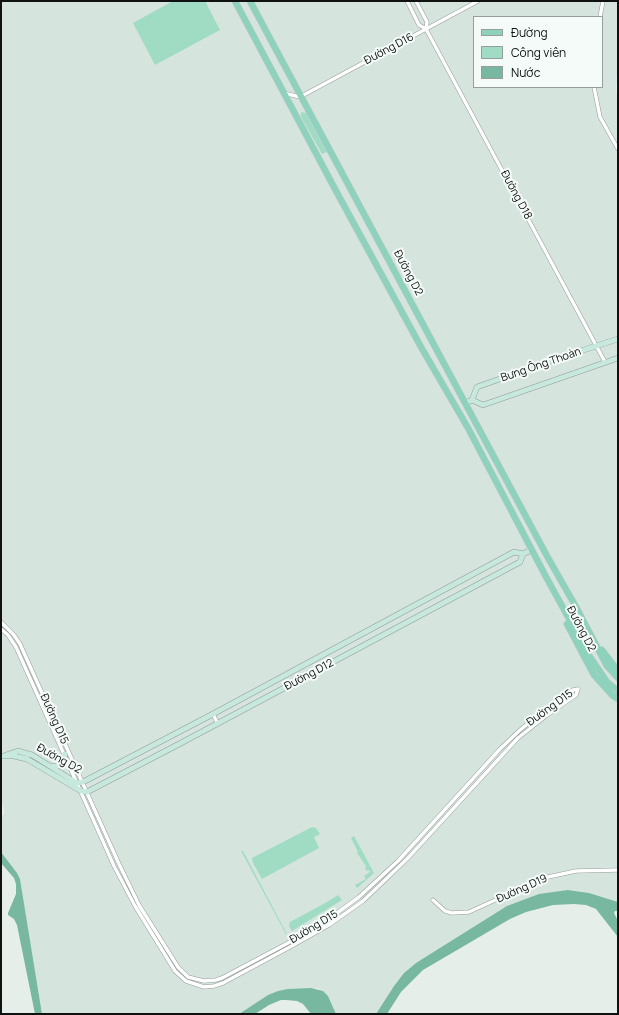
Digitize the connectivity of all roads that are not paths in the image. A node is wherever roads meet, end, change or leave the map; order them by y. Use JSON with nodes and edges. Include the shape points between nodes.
{"nodes":[{"id":1,"x":233,"y":1,"type":"edge"},
{"id":2,"x":250,"y":1,"type":"edge"},
{"id":3,"x":407,"y":1,"type":"edge"},
{"id":4,"x":416,"y":1,"type":"edge"},
{"id":5,"x":478,"y":1,"type":"edge"},
{"id":6,"x":603,"y":1,"type":"edge"},
{"id":7,"x":600,"y":16,"type":"edge"},
{"id":8,"x":426,"y":29,"type":"junction"},
{"id":9,"x":594,"y":88,"type":"edge"},
{"id":10,"x":284,"y":93,"type":"junction"},
{"id":11,"x":300,"y":97,"type":"junction"},
{"id":12,"x":618,"y":150,"type":"edge"},
{"id":13,"x":618,"y":339,"type":"edge"},
{"id":14,"x":597,"y":346,"type":"junction"},
{"id":15,"x":618,"y":358,"type":"edge"},
{"id":16,"x":606,"y":362,"type":"junction"},
{"id":17,"x":472,"y":400,"type":"junction"},
{"id":18,"x":466,"y":403,"type":"junction"},
{"id":19,"x":457,"y":408,"type":"junction"},
{"id":20,"x":543,"y":544,"type":"junction"},
{"id":21,"x":531,"y":550,"type":"junction"},
{"id":22,"x":523,"y":554,"type":"junction"},
{"id":23,"x":547,"y":556,"type":"junction"},
{"id":24,"x":537,"y":561,"type":"junction"},
{"id":25,"x":556,"y":567,"type":"junction"},
{"id":26,"x":557,"y":574,"type":"junction"},
{"id":27,"x":1,"y":622,"type":"edge"},
{"id":28,"x":1,"y":629,"type":"edge"},
{"id":29,"x":609,"y":660,"type":"junction"},
{"id":30,"x":618,"y":663,"type":"edge"},
{"id":31,"x":618,"y":671,"type":"edge"},
{"id":32,"x":618,"y":678,"type":"edge"},
{"id":33,"x":618,"y":691,"type":"edge"},
{"id":34,"x":618,"y":699,"type":"edge"},
{"id":35,"x":213,"y":714,"type":"junction"},
{"id":36,"x":218,"y":724,"type":"junction"},
{"id":37,"x":64,"y":754,"type":"junction"},
{"id":38,"x":2,"y":757,"type":"edge"},
{"id":39,"x":49,"y":765,"type":"junction"},
{"id":40,"x":80,"y":782,"type":"junction"},
{"id":41,"x":84,"y":792,"type":"junction"},
{"id":42,"x":618,"y":870,"type":"edge"},
{"id":43,"x":433,"y":900,"type":"dead end"}],
"edges":[{"from":1,"to":10,"type":"main road","name":"Đường D2"},
{"from":2,"to":11,"type":"main road","name":"Đường D2"},
{"from":3,"to":8,"type":"street","name":"Đường D18","via":[[419,24]]},
{"from":4,"to":8,"type":"street","name":"Đường D18","via":[[427,22]]},
{"from":5,"to":8,"type":"street","name":"Đường D16"},
{"from":6,"to":7,"type":"street"},
{"from":8,"to":11,"type":"street","name":"Đường D16"},
{"from":8,"to":14,"type":"street","name":"Đường D18"},
{"from":9,"to":12,"type":"street","via":[[600,117]]},
{"from":10,"to":11,"type":"street"},
{"from":10,"to":19,"type":"main road","name":"Đường D2","via":[[427,357],[427,363]]},
{"from":11,"to":18,"type":"main road","name":"Đường D2"},
{"from":13,"to":14,"type":"street","name":"Bưng Ông Thoàn"},
{"from":14,"to":16,"type":"street","name":"Đường D18"},
{"from":14,"to":17,"type":"street","name":"Bưng Ông Thoàn","via":[[477,387]]},
{"from":15,"to":16,"type":"street","name":"Bưng Ông Thoàn"},
{"from":16,"to":17,"type":"street","name":"Bưng Ông Thoàn","via":[[483,405]]},
{"from":17,"to":18,"type":"street","name":"Bưng Ông Thoàn"},
{"from":18,"to":19,"type":"main road"},
{"from":18,"to":20,"type":"main road","name":"Đường D2"},
{"from":19,"to":21,"type":"main road","name":"Đường D2"},
{"from":20,"to":21,"type":"main road"},
{"from":20,"to":23,"type":"main road","name":"Đường D2"},
{"from":21,"to":22,"type":"street","name":"Đường D12"},
{"from":21,"to":24,"type":"main road","name":"Đường D2"},
{"from":22,"to":35,"type":"street","name":"Đường D12","via":[[514,552]]},
{"from":22,"to":36,"type":"street","name":"Đường D12","via":[[520,562]]},
{"from":23,"to":25,"type":"main road","name":"Đường D2"},
{"from":23,"to":26,"type":"main road","name":"Đường D2"},
{"from":24,"to":33,"type":"main road","name":"Đường D2","via":[[590,657],[607,682]]},
{"from":24,"to":34,"type":"main road","name":"Đường D2","via":[[539,572],[594,675],[608,692]]},
{"from":25,"to":26,"type":"main road","name":"Đường D2"},
{"from":25,"to":29,"type":"main road","name":"Đường D2"},
{"from":26,"to":32,"type":"main road","name":"Đường D2","via":[[607,666]]},
{"from":27,"to":40,"type":"street","name":"Đường D15","via":[[20,644]]},
{"from":28,"to":37,"type":"street","name":"Đường D15","via":[[16,647]]},
{"from":29,"to":30,"type":"street"},
{"from":29,"to":31,"type":"main road","name":"Đường D2"},
{"from":35,"to":36,"type":"street"},
{"from":35,"to":40,"type":"street","name":"Đường D12"},
{"from":36,"to":41,"type":"street","name":"Đường D12"},
{"from":37,"to":39,"type":"street","via":[[63,762],[59,766]]},
{"from":37,"to":40,"type":"street","name":"Đường D15"},
{"from":38,"to":39,"type":"street","name":"Đường D2","via":[[14,752],[23,752]]},
{"from":38,"to":41,"type":"street","name":"Đường D2","via":[[27,759]]},
{"from":39,"to":40,"type":"street","name":"Đường D2"},
{"from":40,"to":41,"type":"street","name":"Đường D15"},
{"from":41,"to":41,"type":"street","name":"Đường D15","via":[[127,891],[172,968],[190,983],[204,987],[214,986],[313,935],[358,905],[398,867],[518,738],[576,695],[578,688],[544,710],[500,749],[398,861],[359,897],[314,928],[216,980],[192,978],[184,974],[175,963],[130,888]]},
{"from":42,"to":43,"type":"street","name":"Đường D19","via":[[576,871],[548,877],[469,912],[445,911]]}]}
